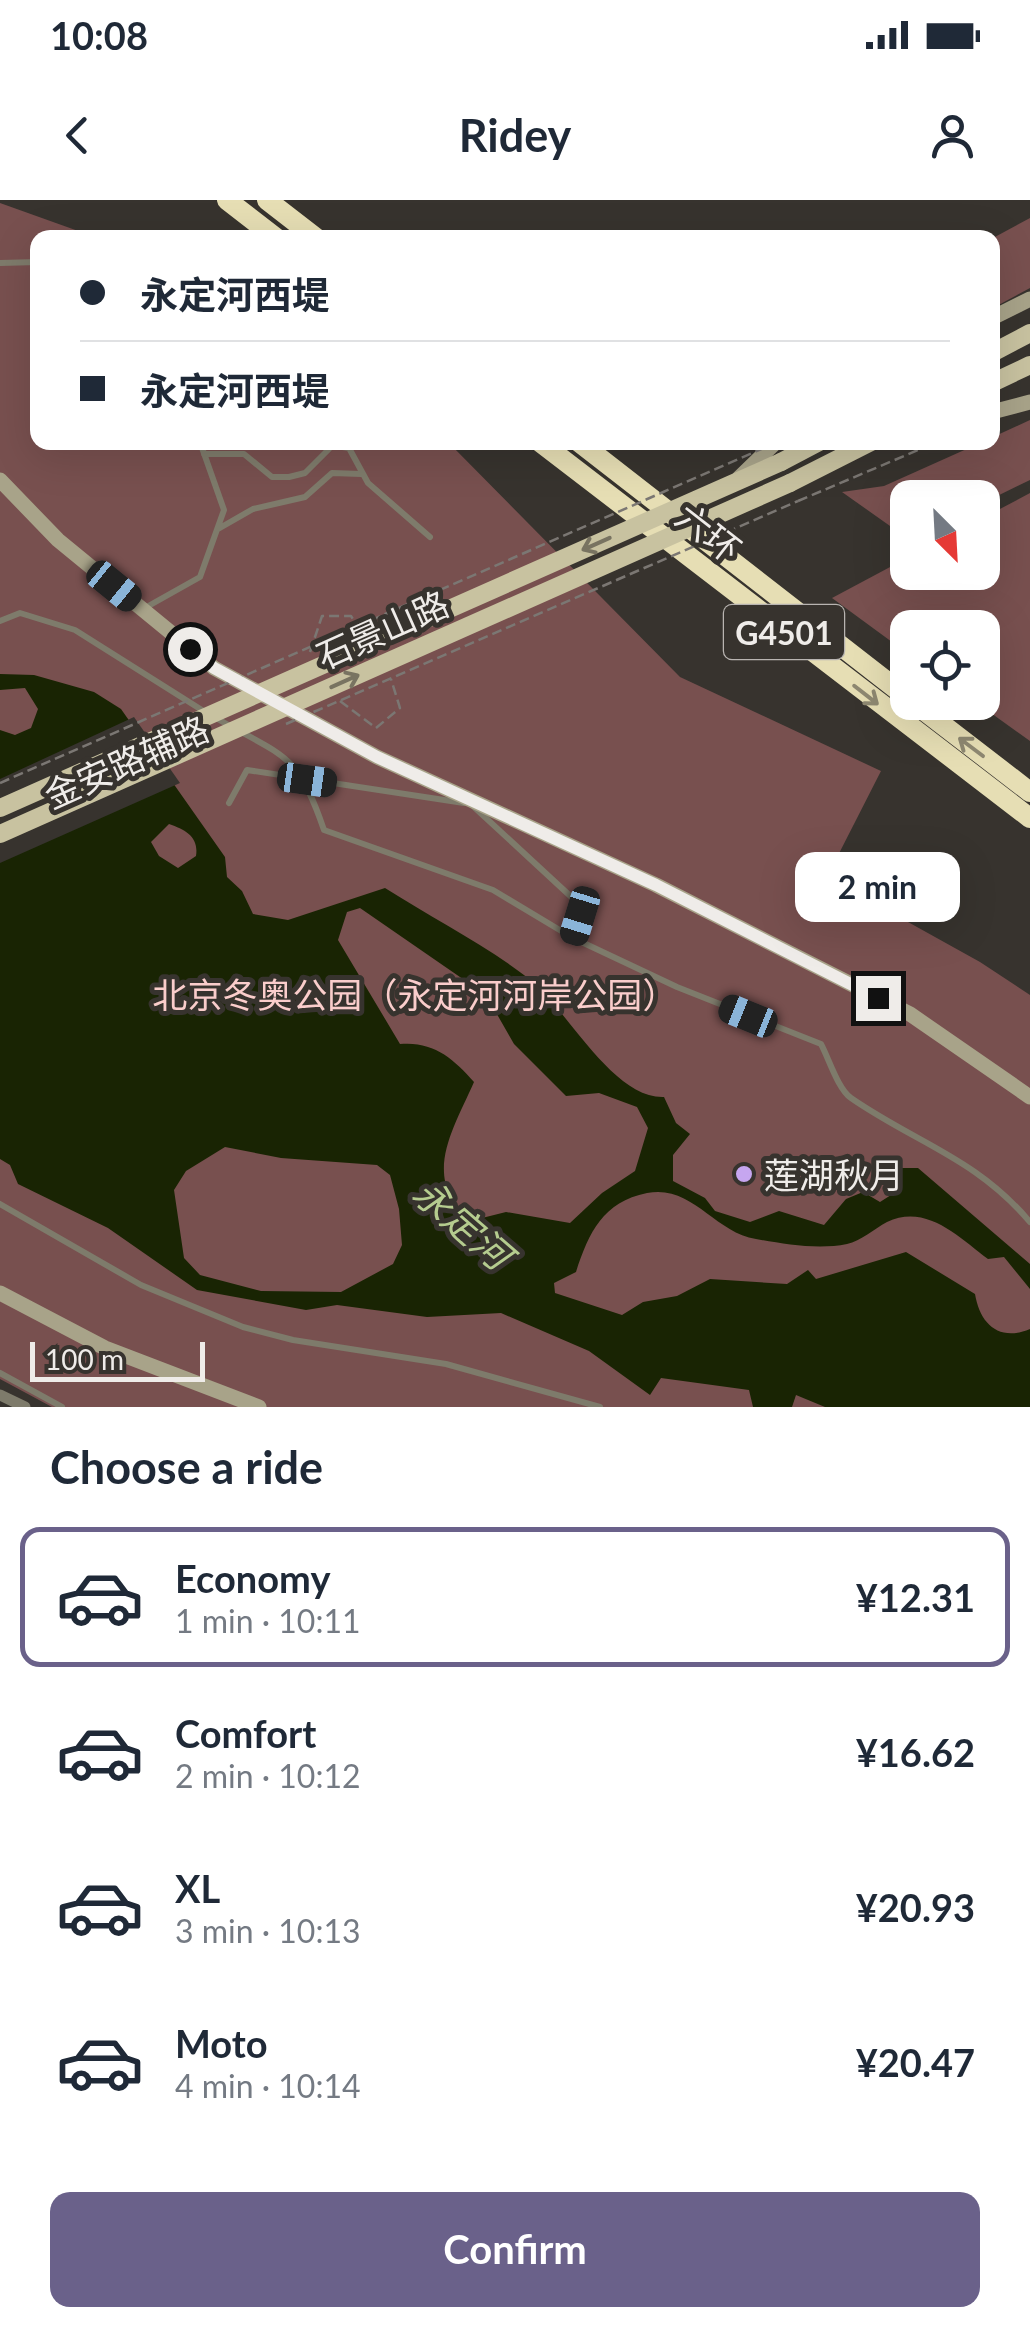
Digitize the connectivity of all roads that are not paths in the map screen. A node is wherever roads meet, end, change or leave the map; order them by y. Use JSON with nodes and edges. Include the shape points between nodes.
{"nodes":[{"id":1,"x":227,"y":200,"type":"edge"},
{"id":2,"x":268,"y":200,"type":"edge"},
{"id":3,"x":266,"y":230,"type":"edge"},
{"id":4,"x":306,"y":230,"type":"edge"},
{"id":5,"x":30,"y":262,"type":"edge"},
{"id":6,"x":0,"y":263,"type":"edge"},
{"id":7,"x":1030,"y":299,"type":"edge"},
{"id":8,"x":1000,"y":314,"type":"edge"},
{"id":9,"x":1030,"y":333,"type":"edge"},
{"id":10,"x":1000,"y":349,"type":"edge"},
{"id":11,"x":1030,"y":365,"type":"edge"},
{"id":12,"x":1000,"y":379,"type":"edge"},
{"id":13,"x":1030,"y":402,"type":"edge"},
{"id":14,"x":1000,"y":410,"type":"edge"},
{"id":15,"x":203,"y":450,"type":"edge"},
{"id":16,"x":328,"y":450,"type":"edge"},
{"id":17,"x":350,"y":450,"type":"edge"},
{"id":18,"x":550,"y":450,"type":"edge"},
{"id":19,"x":589,"y":450,"type":"edge"},
{"id":20,"x":768,"y":450,"type":"edge"},
{"id":21,"x":804,"y":450,"type":"edge"},
{"id":22,"x":859,"y":450,"type":"edge"},
{"id":23,"x":204,"y":454,"type":"junction"},
{"id":24,"x":361,"y":474,"type":"junction"},
{"id":25,"x":0,"y":480,"type":"edge"},
{"id":26,"x":734,"y":482,"type":"junction"},
{"id":27,"x":216,"y":530,"type":"junction"},
{"id":28,"x":430,"y":536,"type":"dead end"},
{"id":29,"x":142,"y":610,"type":"junction"},
{"id":30,"x":0,"y":621,"type":"edge"},
{"id":31,"x":890,"y":684,"type":"edge"},
{"id":32,"x":936,"y":720,"type":"edge"},
{"id":33,"x":307,"y":780,"type":"junction"},
{"id":34,"x":1030,"y":792,"type":"edge"},
{"id":35,"x":470,"y":802,"type":"junction"},
{"id":36,"x":229,"y":803,"type":"dead end"},
{"id":37,"x":0,"y":808,"type":"edge"},
{"id":38,"x":1030,"y":818,"type":"edge"},
{"id":39,"x":0,"y":834,"type":"edge"},
{"id":40,"x":573,"y":938,"type":"junction"},
{"id":41,"x":1030,"y":1097,"type":"edge"},
{"id":42,"x":0,"y":1204,"type":"edge"},
{"id":43,"x":1030,"y":1222,"type":"edge"},
{"id":44,"x":0,"y":1293,"type":"edge"},
{"id":45,"x":0,"y":1373,"type":"edge"},
{"id":46,"x":0,"y":1395,"type":"edge"},
{"id":47,"x":26,"y":1407,"type":"edge"},
{"id":48,"x":62,"y":1407,"type":"edge"},
{"id":49,"x":259,"y":1407,"type":"edge"},
{"id":50,"x":600,"y":1407,"type":"edge"}],
"edges":[{"from":1,"to":3,"type":"highway"},
{"from":2,"to":4,"type":"highway"},
{"from":5,"to":6,"type":"lane"},
{"from":7,"to":8,"type":"street"},
{"from":9,"to":10,"type":"main road"},
{"from":11,"to":12,"type":"main road"},
{"from":13,"to":14,"type":"street"},
{"from":15,"to":23,"type":"lane"},
{"from":16,"to":23,"type":"lane","via":[[305,473],[289,477],[272,477],[244,454]]},
{"from":17,"to":24,"type":"lane"},
{"from":18,"to":38,"type":"highway","name":"六环","number":"G4501","one_way":true},
{"from":19,"to":31,"type":"highway","name":"六环","number":"G4501"},
{"from":20,"to":26,"type":"street"},
{"from":21,"to":26,"type":"main road","name":"石景山路","bridge":true},
{"from":39,"to":22,"type":"main road","name":"石景山路","one_way":true,"bridge":true},
{"from":23,"to":27,"type":"lane","via":[[224,510]]},
{"from":24,"to":27,"type":"lane","via":[[332,474],[305,496],[253,510]]},
{"from":24,"to":28,"type":"lane"},
{"from":25,"to":29,"type":"street","via":[[58,540]]},
{"from":26,"to":37,"type":"main road","name":"石景山路","one_way":true,"bridge":true},
{"from":27,"to":29,"type":"lane","via":[[200,578]]},
{"from":29,"to":35,"type":"street","via":[[214,668]]},
{"from":30,"to":33,"type":"lane","via":[[20,613],[75,630],[296,764]]},
{"from":34,"to":32,"type":"highway","name":"六环","number":"G4501","one_way":true},
{"from":33,"to":35,"type":"lane"},
{"from":33,"to":36,"type":"lane","via":[[247,770]]},
{"from":33,"to":40,"type":"lane","via":[[324,830],[492,890]]},
{"from":35,"to":40,"type":"lane","via":[[580,904]]},
{"from":35,"to":41,"type":"street","via":[[656,885],[910,1014]]},
{"from":40,"to":43,"type":"lane","via":[[821,1044],[848,1096],[956,1156]]},
{"from":42,"to":50,"type":"lane","via":[[141,1285],[243,1327],[446,1364]]},
{"from":44,"to":49,"type":"street","via":[[105,1348]]},
{"from":45,"to":48,"type":"lane"},
{"from":46,"to":47,"type":"street"}]}
